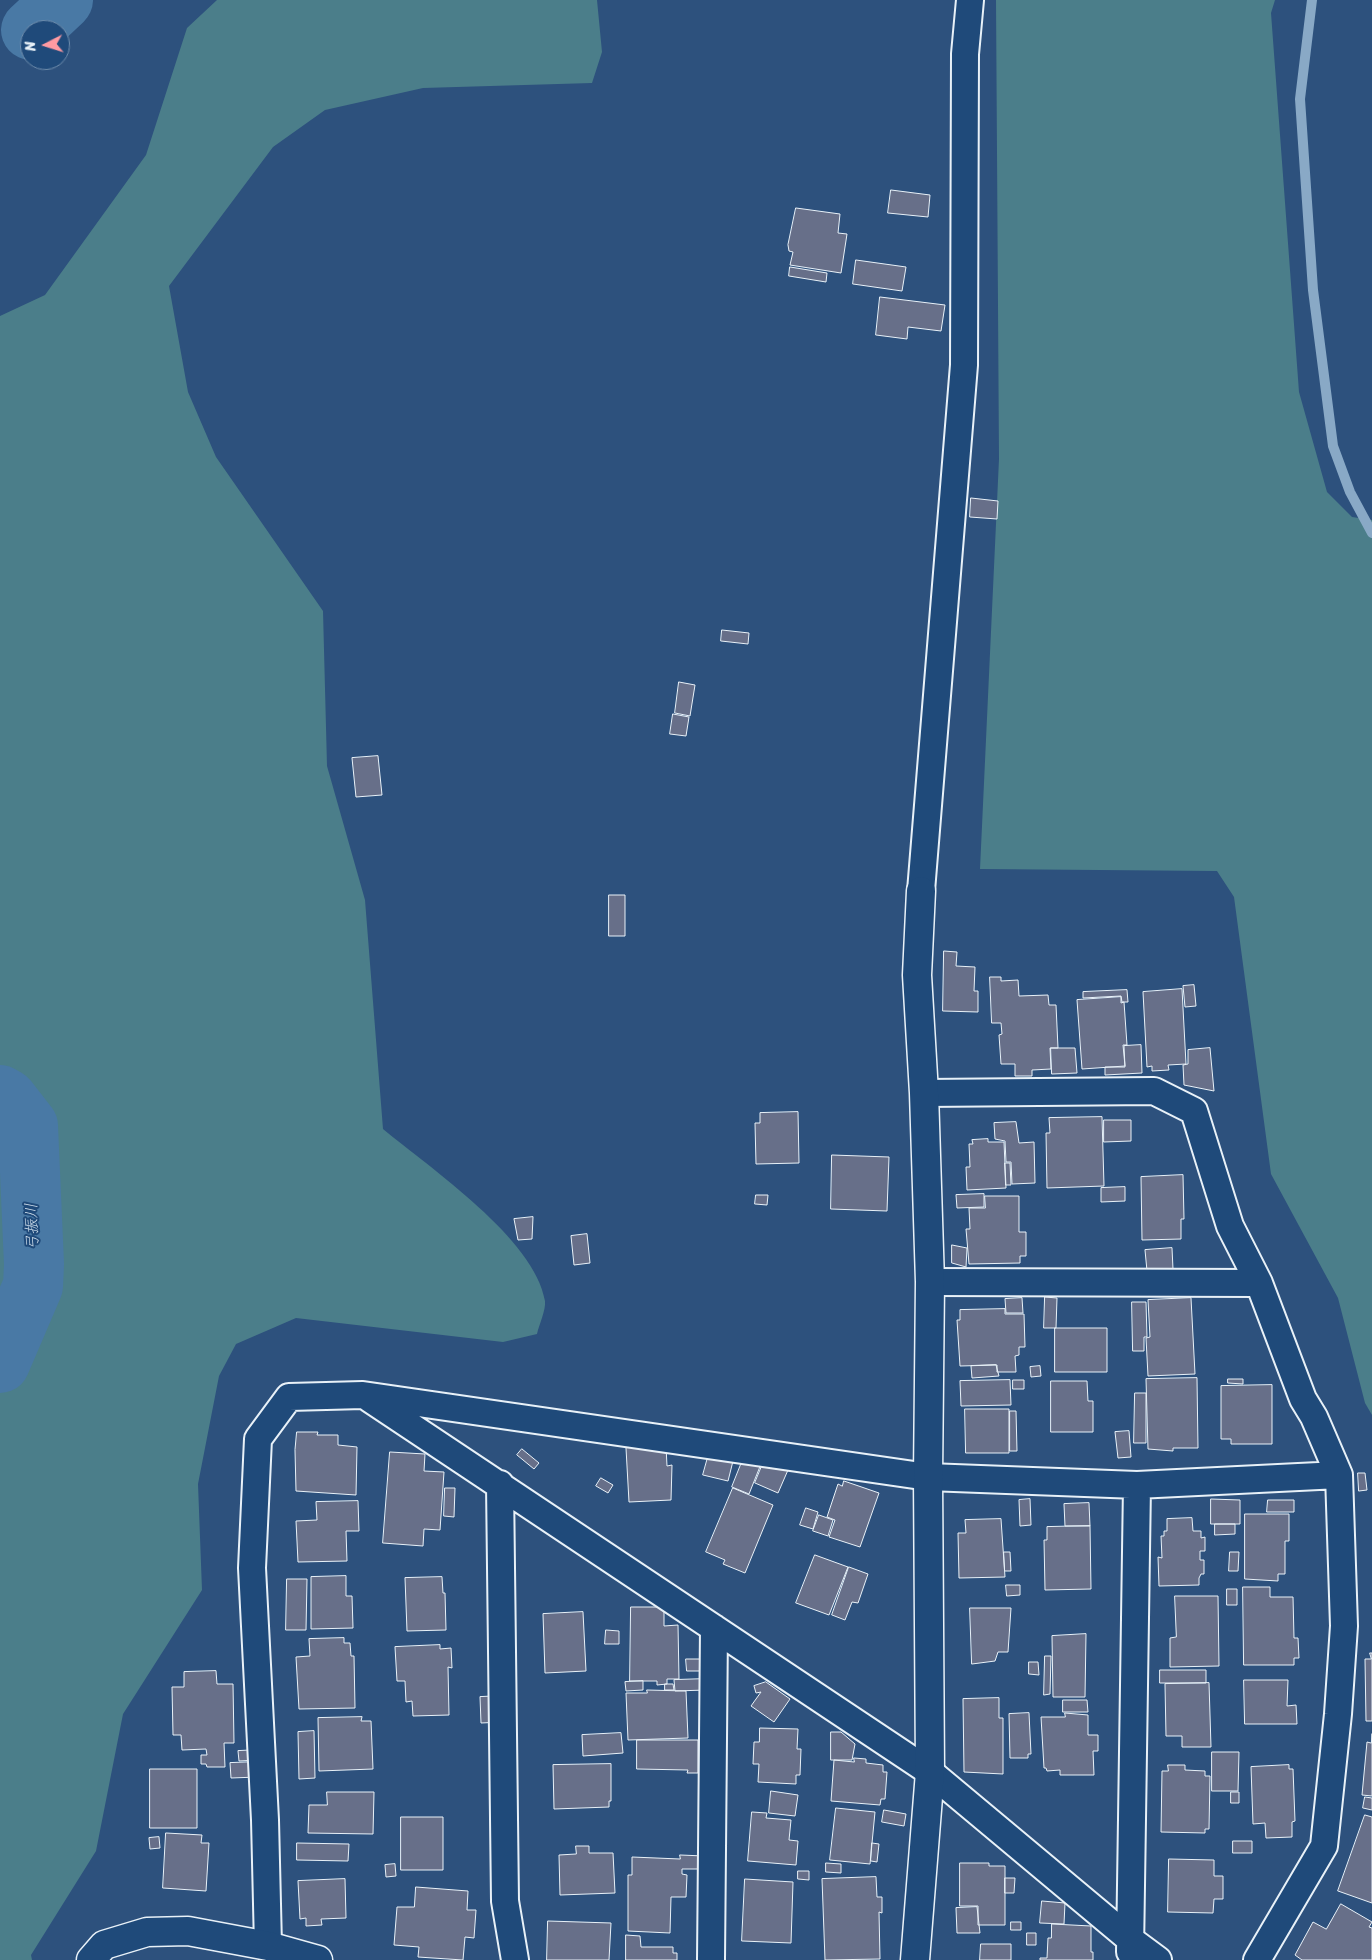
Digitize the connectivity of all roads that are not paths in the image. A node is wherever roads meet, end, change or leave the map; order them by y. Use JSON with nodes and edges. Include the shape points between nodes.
{"nodes":[{"id":1,"x":970,"y":0,"type":"edge"},
{"id":2,"x":921,"y":891,"type":"joint"},
{"id":3,"x":924,"y":1093,"type":"junction"},
{"id":4,"x":930,"y":1282,"type":"junction"},
{"id":5,"x":1259,"y":1283,"type":"junction"},
{"id":6,"x":363,"y":1395,"type":"junction"},
{"id":7,"x":1339,"y":1475,"type":"junction"},
{"id":8,"x":928,"y":1477,"type":"junction"},
{"id":9,"x":500,"y":1484,"type":"junction"},
{"id":10,"x":1137,"y":1485,"type":"junction"},
{"id":11,"x":714,"y":1628,"type":"junction"},
{"id":12,"x":930,"y":1772,"type":"junction"},
{"id":13,"x":268,"y":1946,"type":"junction"},
{"id":14,"x":1130,"y":1950,"type":"edge"},
{"id":15,"x":91,"y":1960,"type":"edge"},
{"id":16,"x":318,"y":1960,"type":"edge"},
{"id":17,"x":515,"y":1960,"type":"edge"},
{"id":18,"x":712,"y":1960,"type":"edge"},
{"id":19,"x":915,"y":1960,"type":"edge"},
{"id":20,"x":1158,"y":1960,"type":"edge"},
{"id":21,"x":1257,"y":1960,"type":"edge"}],
"edges":[{"from":1,"to":2,"type":"street","via":[[965,54],[964,365]]},
{"from":2,"to":3,"type":"street","via":[[917,975]]},
{"from":3,"to":4,"type":"street"},
{"from":3,"to":5,"type":"street","via":[[1154,1091],[1194,1111],[1230,1226]]},
{"from":4,"to":5,"type":"street"},
{"from":4,"to":8,"type":"street"},
{"from":5,"to":7,"type":"street","via":[[1303,1399],[1314,1416]]},
{"from":6,"to":8,"type":"street"},
{"from":6,"to":9,"type":"street"},
{"from":6,"to":13,"type":"street","via":[[289,1397],[258,1439],[252,1568]]},
{"from":7,"to":10,"type":"street"},
{"from":7,"to":21,"type":"street","via":[[1344,1626],[1324,1846]]},
{"from":8,"to":10,"type":"street"},
{"from":8,"to":12,"type":"street"},
{"from":9,"to":11,"type":"street"},
{"from":9,"to":17,"type":"street","via":[[505,1901]]},
{"from":10,"to":14,"type":"street"},
{"from":11,"to":12,"type":"street"},
{"from":11,"to":18,"type":"street"},
{"from":12,"to":14,"type":"street"},
{"from":12,"to":19,"type":"street"},
{"from":13,"to":15,"type":"street","via":[[188,1931],[147,1932],[104,1945]]},
{"from":13,"to":16,"type":"street"},
{"from":14,"to":20,"type":"street"}]}
